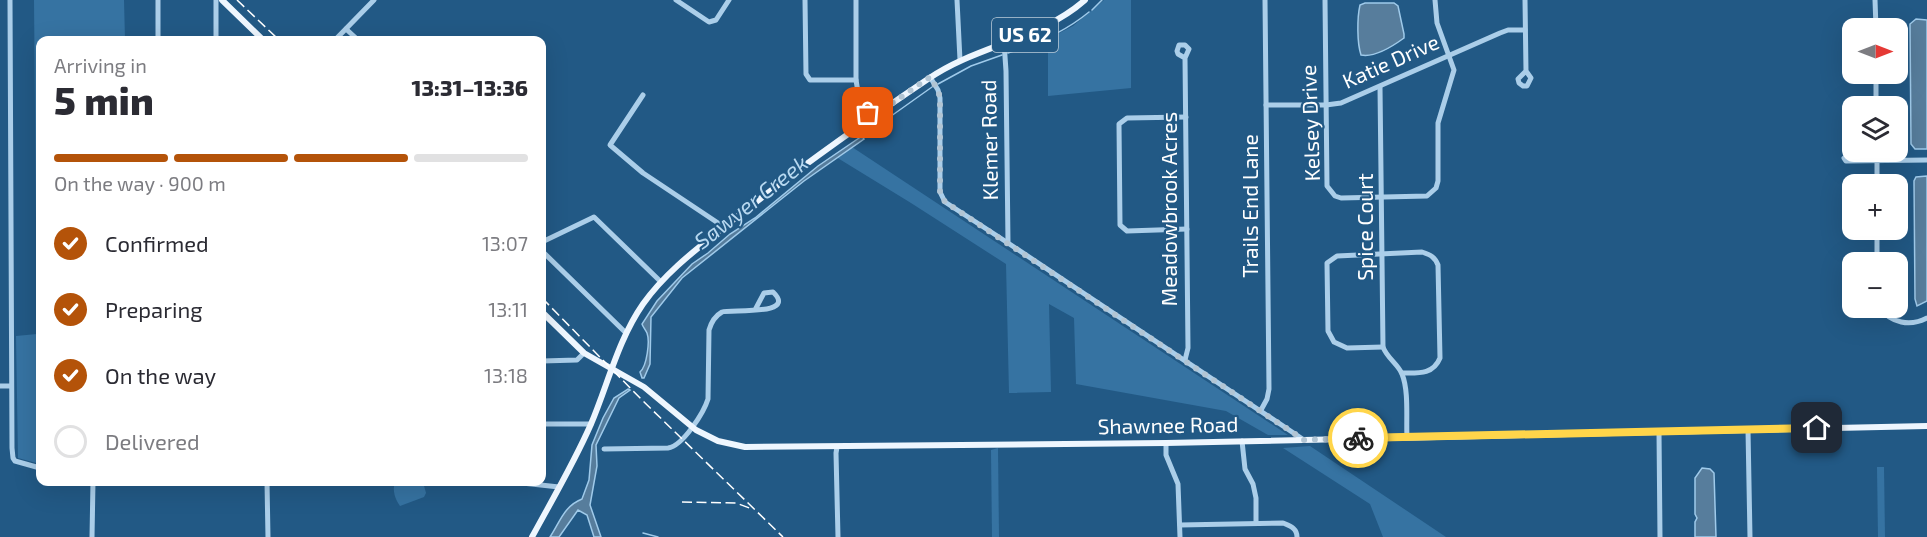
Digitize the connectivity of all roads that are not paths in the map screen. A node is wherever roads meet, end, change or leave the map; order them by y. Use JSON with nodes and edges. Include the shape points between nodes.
{"nodes":[{"id":1,"x":10,"y":0,"type":"edge"},
{"id":2,"x":158,"y":0,"type":"edge"},
{"id":3,"x":216,"y":0,"type":"edge"},
{"id":4,"x":222,"y":0,"type":"edge"},
{"id":5,"x":374,"y":0,"type":"edge"},
{"id":6,"x":676,"y":0,"type":"edge"},
{"id":7,"x":729,"y":0,"type":"edge"},
{"id":8,"x":805,"y":0,"type":"edge"},
{"id":9,"x":856,"y":0,"type":"edge"},
{"id":10,"x":957,"y":0,"type":"edge"},
{"id":11,"x":1075,"y":0,"type":"edge"},
{"id":12,"x":1086,"y":0,"type":"edge"},
{"id":13,"x":1265,"y":0,"type":"edge"},
{"id":14,"x":1325,"y":0,"type":"edge"},
{"id":15,"x":1436,"y":0,"type":"edge"},
{"id":16,"x":1525,"y":0,"type":"edge"},
{"id":17,"x":1875,"y":0,"type":"edge"},
{"id":18,"x":1075,"y":9,"type":"junction"},
{"id":19,"x":1876,"y":18,"type":"edge"},
{"id":20,"x":346,"y":29,"type":"junction"},
{"id":21,"x":1525,"y":30,"type":"junction"},
{"id":22,"x":158,"y":36,"type":"edge"},
{"id":23,"x":216,"y":36,"type":"edge"},
{"id":24,"x":259,"y":36,"type":"edge"},
{"id":25,"x":339,"y":36,"type":"edge"},
{"id":26,"x":354,"y":36,"type":"edge"},
{"id":27,"x":1004,"y":42,"type":"junction"},
{"id":28,"x":1449,"y":54,"type":"junction"},
{"id":29,"x":1185,"y":58,"type":"dead end"},
{"id":30,"x":960,"y":60,"type":"junction"},
{"id":31,"x":1526,"y":71,"type":"dead end"},
{"id":32,"x":930,"y":77,"type":"junction"},
{"id":33,"x":856,"y":80,"type":"junction"},
{"id":34,"x":1380,"y":87,"type":"junction"},
{"id":35,"x":643,"y":94,"type":"dead end"},
{"id":36,"x":1266,"y":105,"type":"junction"},
{"id":37,"x":1326,"y":105,"type":"junction"},
{"id":38,"x":1186,"y":117,"type":"junction"},
{"id":39,"x":871,"y":118,"type":"junction"},
{"id":40,"x":1908,"y":160,"type":"edge"},
{"id":41,"x":1927,"y":160,"type":"edge"},
{"id":42,"x":1382,"y":197,"type":"junction"},
{"id":43,"x":724,"y":227,"type":"junction"},
{"id":44,"x":1187,"y":230,"type":"junction"},
{"id":45,"x":546,"y":240,"type":"edge"},
{"id":46,"x":1008,"y":243,"type":"junction"},
{"id":47,"x":1382,"y":254,"type":"junction"},
{"id":48,"x":546,"y":255,"type":"edge"},
{"id":49,"x":660,"y":282,"type":"junction"},
{"id":50,"x":755,"y":310,"type":"junction"},
{"id":51,"x":546,"y":316,"type":"edge"},
{"id":52,"x":1889,"y":318,"type":"edge"},
{"id":53,"x":1927,"y":318,"type":"edge"},
{"id":54,"x":626,"y":333,"type":"junction"},
{"id":55,"x":1383,"y":347,"type":"junction"},
{"id":56,"x":584,"y":353,"type":"junction"},
{"id":57,"x":1185,"y":360,"type":"junction"},
{"id":58,"x":546,"y":361,"type":"edge"},
{"id":59,"x":612,"y":370,"type":"junction"},
{"id":60,"x":1402,"y":373,"type":"junction"},
{"id":61,"x":0,"y":386,"type":"edge"},
{"id":62,"x":12,"y":386,"type":"junction"},
{"id":63,"x":1261,"y":410,"type":"junction"},
{"id":64,"x":546,"y":424,"type":"edge"},
{"id":65,"x":591,"y":424,"type":"junction"},
{"id":66,"x":1927,"y":426,"type":"edge"},
{"id":67,"x":692,"y":427,"type":"junction"},
{"id":68,"x":1748,"y":430,"type":"junction"},
{"id":69,"x":1659,"y":432,"type":"junction"},
{"id":70,"x":1407,"y":437,"type":"junction"},
{"id":71,"x":1304,"y":440,"type":"junction"},
{"id":72,"x":1242,"y":441,"type":"junction"},
{"id":73,"x":1166,"y":443,"type":"junction"},
{"id":74,"x":837,"y":447,"type":"junction"},
{"id":75,"x":604,"y":449,"type":"dead end"},
{"id":76,"x":36,"y":467,"type":"edge"},
{"id":77,"x":93,"y":486,"type":"edge"},
{"id":78,"x":267,"y":486,"type":"edge"},
{"id":79,"x":546,"y":486,"type":"edge"},
{"id":80,"x":559,"y":487,"type":"junction"},
{"id":81,"x":1256,"y":523,"type":"junction"},
{"id":82,"x":1180,"y":525,"type":"junction"},
{"id":83,"x":93,"y":537,"type":"edge"},
{"id":84,"x":268,"y":537,"type":"edge"},
{"id":85,"x":532,"y":537,"type":"edge"},
{"id":86,"x":838,"y":537,"type":"edge"},
{"id":87,"x":1180,"y":537,"type":"edge"},
{"id":88,"x":1297,"y":537,"type":"edge"},
{"id":89,"x":1660,"y":537,"type":"edge"},
{"id":90,"x":1750,"y":537,"type":"edge"}],
"edges":[{"from":1,"to":62,"type":"street"},
{"from":2,"to":22,"type":"street"},
{"from":3,"to":23,"type":"street"},
{"from":4,"to":24,"type":"main road"},
{"from":5,"to":20,"type":"street"},
{"from":6,"to":7,"type":"street","via":[[709,22],[716,20]]},
{"from":8,"to":33,"type":"street","via":[[806,74],[810,80]]},
{"from":9,"to":33,"type":"street"},
{"from":10,"to":30,"type":"street"},
{"from":11,"to":18,"type":"street"},
{"from":12,"to":18,"type":"main road","number":"US 62"},
{"from":13,"to":36,"type":"street","name":"Trails End Lane"},
{"from":14,"to":37,"type":"street","name":"Kelsey Drive"},
{"from":15,"to":28,"type":"street","name":"Kelsey Drive","via":[[1437,23]]},
{"from":16,"to":21,"type":"street"},
{"from":17,"to":19,"type":"street"},
{"from":18,"to":27,"type":"main road","number":"US 62","via":[[1043,28]]},
{"from":20,"to":25,"type":"street"},
{"from":20,"to":26,"type":"street"},
{"from":21,"to":28,"type":"street","name":"Katie Drive","via":[[1508,30]]},
{"from":21,"to":31,"type":"street"},
{"from":27,"to":30,"type":"main road","number":"US 62"},
{"from":27,"to":46,"type":"street","name":"Klemer Road"},
{"from":28,"to":34,"type":"street","name":"Katie Drive"},
{"from":28,"to":42,"type":"street","name":"Kelsey Drive","via":[[1454,70],[1438,123],[1436,188],[1427,196]]},
{"from":29,"to":38,"type":"street","name":"Meadowbrook Acres"},
{"from":30,"to":32,"type":"main road","number":"US 62"},
{"from":32,"to":39,"type":"main road","number":"US 62"},
{"from":32,"to":46,"type":"street","via":[[940,98],[940,192],[945,202]]},
{"from":33,"to":39,"type":"street"},
{"from":34,"to":37,"type":"street","name":"Katie Drive"},
{"from":34,"to":42,"type":"street","name":"Spice Court"},
{"from":35,"to":43,"type":"street","via":[[610,145],[643,173]]},
{"from":36,"to":37,"type":"street","name":"Katie Drive"},
{"from":36,"to":63,"type":"street","name":"Trails End Lane","via":[[1269,389]]},
{"from":37,"to":42,"type":"street","name":"Kelsey Drive","via":[[1330,192],[1341,198]]},
{"from":38,"to":44,"type":"street","name":"Meadowbrook Acres"},
{"from":38,"to":44,"type":"street","via":[[1127,117],[1119,124],[1120,225],[1127,231]]},
{"from":39,"to":43,"type":"main road","number":"US 62"},
{"from":40,"to":41,"type":"street"},
{"from":42,"to":47,"type":"street","name":"Spice Court"},
{"from":43,"to":49,"type":"main road","number":"US 62"},
{"from":44,"to":57,"type":"street","name":"Meadowbrook Acres"},
{"from":45,"to":49,"type":"street","via":[[594,217]]},
{"from":46,"to":57,"type":"street"},
{"from":47,"to":55,"type":"street","name":"Spice Court"},
{"from":47,"to":55,"type":"street","via":[[1337,256],[1328,263],[1328,331],[1334,342],[1347,348]]},
{"from":47,"to":60,"type":"street","via":[[1422,252],[1436,259],[1438,266],[1440,358],[1437,366],[1424,373]]},
{"from":48,"to":54,"type":"street"},
{"from":49,"to":54,"type":"main road","number":"US 62"},
{"from":50,"to":50,"type":"street","via":[[772,309],[777,305],[776,295],[764,293]]},
{"from":50,"to":67,"type":"street","via":[[724,312],[711,323],[708,399]]},
{"from":51,"to":56,"type":"main road","name":"Shawnee Road"},
{"from":52,"to":53,"type":"street","via":[[1914,322]]},
{"from":54,"to":59,"type":"main road","number":"US 62"},
{"from":55,"to":60,"type":"street"},
{"from":56,"to":58,"type":"street","via":[[577,360]]},
{"from":56,"to":59,"type":"main road","name":"Shawnee Road"},
{"from":57,"to":63,"type":"street"},
{"from":59,"to":65,"type":"main road","number":"US 62"},
{"from":59,"to":67,"type":"main road","name":"Shawnee Road","via":[[644,387]]},
{"from":60,"to":70,"type":"street"},
{"from":61,"to":62,"type":"street"},
{"from":62,"to":76,"type":"street","via":[[13,458]]},
{"from":63,"to":71,"type":"street"},
{"from":64,"to":65,"type":"street"},
{"from":65,"to":80,"type":"main road","number":"US 62"},
{"from":66,"to":68,"type":"main road","name":"Shawnee Road"},
{"from":67,"to":74,"type":"main road","name":"Shawnee Road","via":[[718,441],[745,447]]},
{"from":67,"to":75,"type":"street","via":[[672,448]]},
{"from":68,"to":69,"type":"main road","name":"Shawnee Road"},
{"from":68,"to":90,"type":"street"},
{"from":69,"to":70,"type":"main road","name":"Shawnee Road"},
{"from":69,"to":89,"type":"street"},
{"from":70,"to":71,"type":"main road","name":"Shawnee Road"},
{"from":71,"to":72,"type":"main road","name":"Shawnee Road"},
{"from":72,"to":73,"type":"main road","name":"Shawnee Road"},
{"from":72,"to":81,"type":"street","via":[[1245,469],[1256,498]]},
{"from":73,"to":74,"type":"main road","name":"Shawnee Road"},
{"from":73,"to":82,"type":"street","via":[[1166,455],[1178,484]]},
{"from":74,"to":86,"type":"street"},
{"from":77,"to":83,"type":"street"},
{"from":78,"to":84,"type":"street"},
{"from":79,"to":80,"type":"street"},
{"from":80,"to":85,"type":"main road","number":"US 62"},
{"from":81,"to":82,"type":"street"},
{"from":81,"to":88,"type":"street","via":[[1292,526]]},
{"from":82,"to":87,"type":"street"}]}
